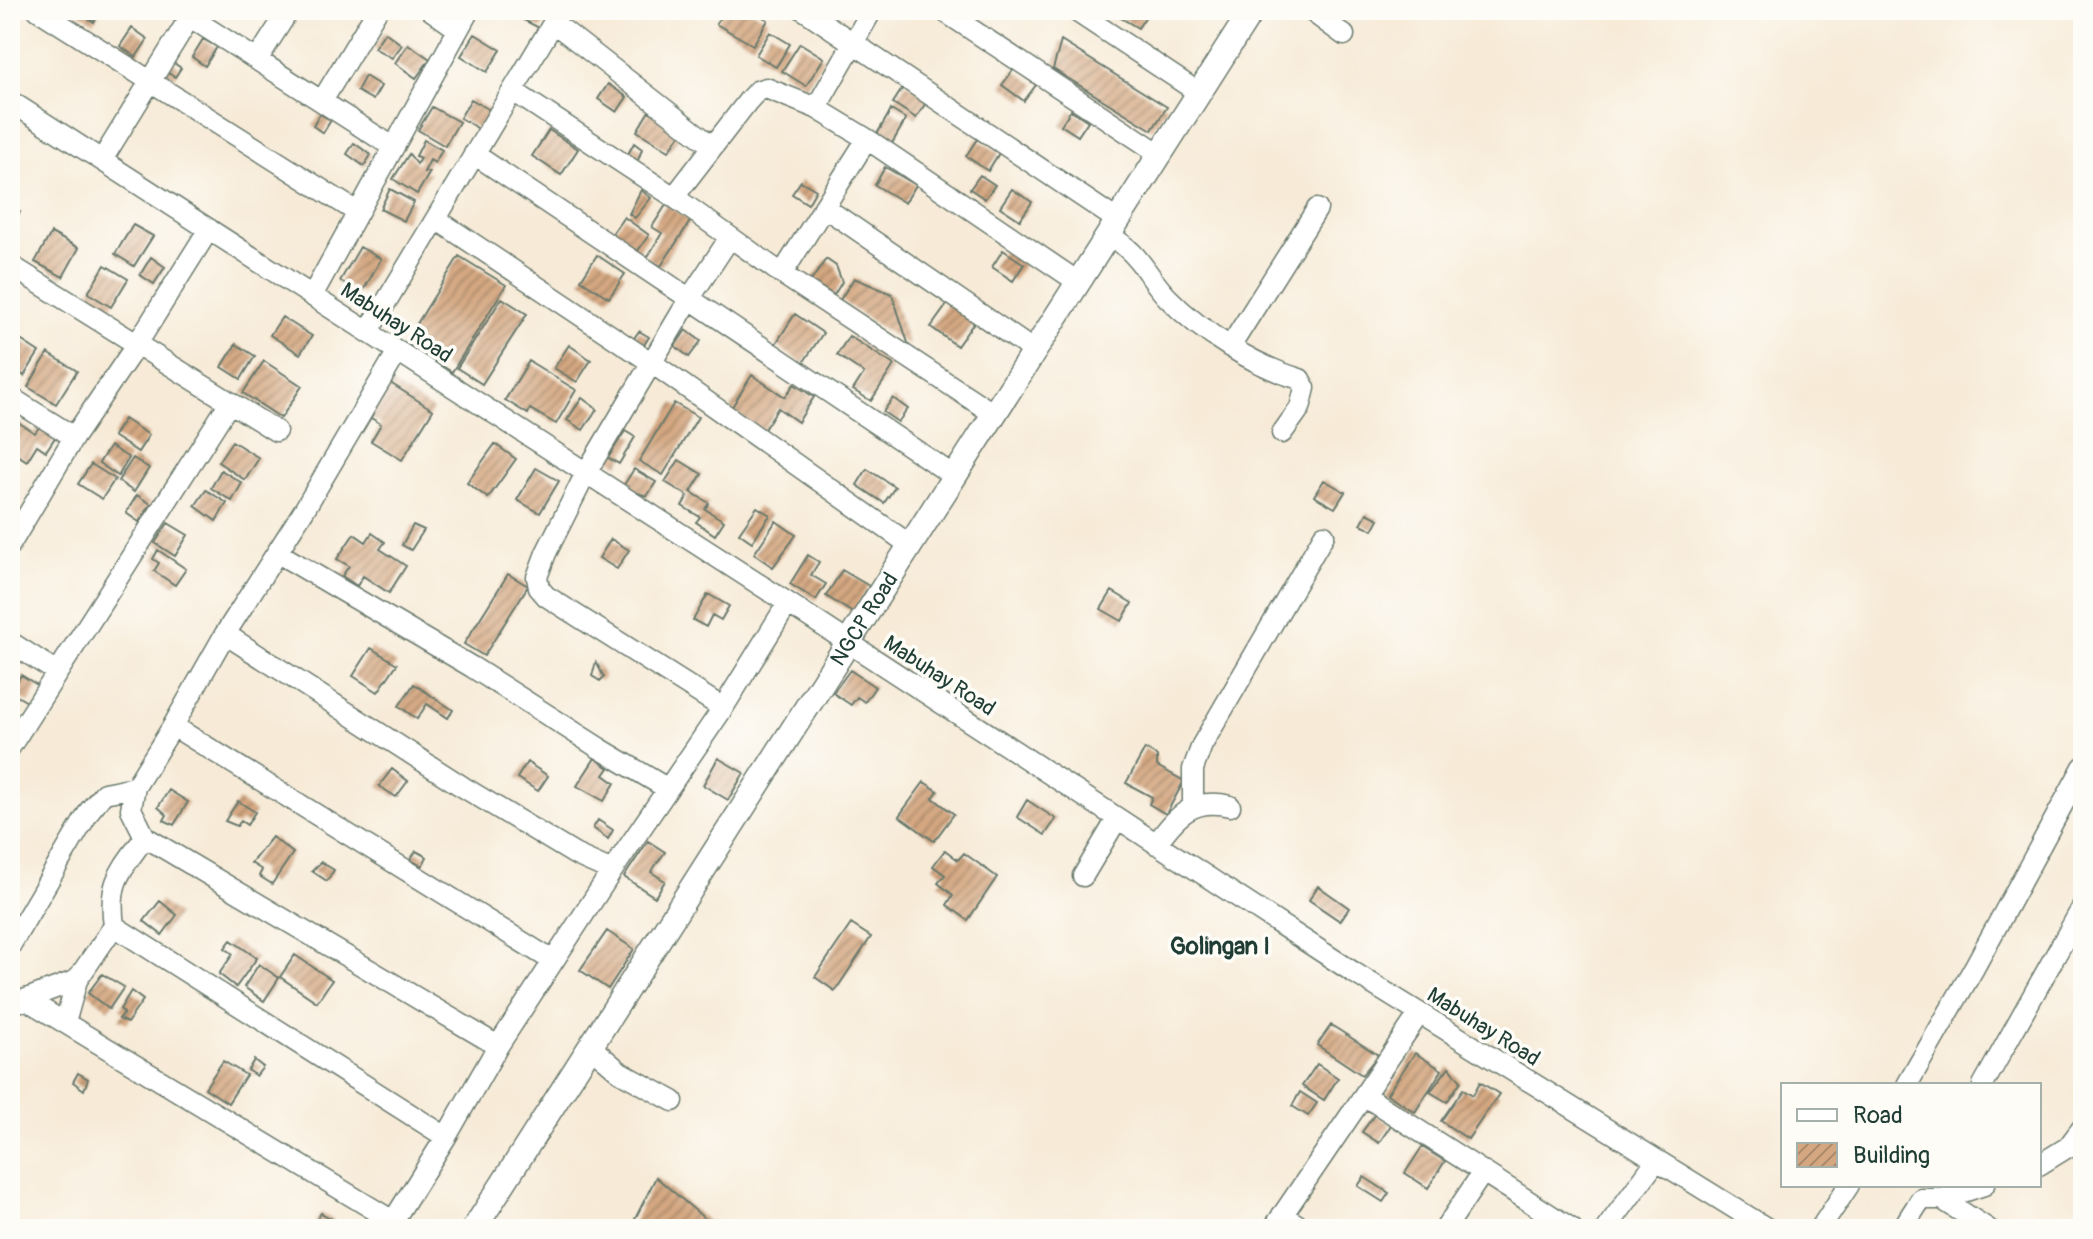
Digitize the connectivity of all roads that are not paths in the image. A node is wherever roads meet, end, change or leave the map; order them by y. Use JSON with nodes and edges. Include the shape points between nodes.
{"nodes":[{"id":1,"x":38,"y":10,"type":"edge"},
{"id":2,"x":289,"y":10,"type":"edge"},
{"id":3,"x":377,"y":10,"type":"edge"},
{"id":4,"x":431,"y":10,"type":"edge"},
{"id":5,"x":469,"y":10,"type":"edge"},
{"id":6,"x":804,"y":10,"type":"edge"},
{"id":7,"x":872,"y":10,"type":"edge"},
{"id":8,"x":942,"y":10,"type":"edge"},
{"id":9,"x":1074,"y":10,"type":"edge"},
{"id":10,"x":1252,"y":10,"type":"edge"},
{"id":11,"x":1310,"y":10,"type":"edge"},
{"id":12,"x":185,"y":13,"type":"edge"},
{"id":13,"x":558,"y":16,"type":"edge"},
{"id":14,"x":458,"y":29,"type":"junction"},
{"id":15,"x":1344,"y":35,"type":"dead end"},
{"id":16,"x":853,"y":44,"type":"junction"},
{"id":17,"x":257,"y":60,"type":"junction"},
{"id":18,"x":150,"y":81,"type":"junction"},
{"id":19,"x":513,"y":91,"type":"junction"},
{"id":20,"x":1199,"y":93,"type":"junction"},
{"id":21,"x":322,"y":101,"type":"junction"},
{"id":22,"x":12,"y":107,"type":"edge"},
{"id":23,"x":816,"y":108,"type":"junction"},
{"id":24,"x":867,"y":139,"type":"junction"},
{"id":25,"x":712,"y":146,"type":"junction"},
{"id":26,"x":393,"y":147,"type":"junction"},
{"id":27,"x":474,"y":154,"type":"junction"},
{"id":28,"x":1160,"y":154,"type":"junction"},
{"id":29,"x":102,"y":160,"type":"junction"},
{"id":30,"x":674,"y":197,"type":"junction"},
{"id":31,"x":824,"y":207,"type":"junction"},
{"id":32,"x":1317,"y":209,"type":"dead end"},
{"id":33,"x":357,"y":212,"type":"junction"},
{"id":34,"x":436,"y":219,"type":"junction"},
{"id":35,"x":1113,"y":228,"type":"junction"},
{"id":36,"x":209,"y":229,"type":"junction"},
{"id":37,"x":729,"y":239,"type":"junction"},
{"id":38,"x":10,"y":265,"type":"edge"},
{"id":39,"x":782,"y":274,"type":"junction"},
{"id":40,"x":1078,"y":282,"type":"junction"},
{"id":41,"x":312,"y":296,"type":"junction"},
{"id":42,"x":690,"y":298,"type":"junction"},
{"id":43,"x":368,"y":332,"type":"junction"},
{"id":44,"x":137,"y":344,"type":"junction"},
{"id":45,"x":1230,"y":347,"type":"junction"},
{"id":46,"x":398,"y":351,"type":"junction"},
{"id":47,"x":1034,"y":351,"type":"junction"},
{"id":48,"x":652,"y":363,"type":"junction"},
{"id":49,"x":10,"y":397,"type":"edge"},
{"id":50,"x":230,"y":402,"type":"junction"},
{"id":51,"x":994,"y":414,"type":"junction"},
{"id":52,"x":276,"y":431,"type":"dead end"},
{"id":53,"x":1282,"y":433,"type":"dead end"},
{"id":54,"x":74,"y":437,"type":"junction"},
{"id":55,"x":586,"y":473,"type":"junction"},
{"id":56,"x":954,"y":476,"type":"junction"},
{"id":57,"x":16,"y":521,"type":"edge"},
{"id":58,"x":1324,"y":535,"type":"dead end"},
{"id":59,"x":10,"y":545,"type":"edge"},
{"id":60,"x":910,"y":545,"type":"junction"},
{"id":61,"x":278,"y":553,"type":"junction"},
{"id":62,"x":788,"y":603,"type":"junction"},
{"id":63,"x":225,"y":634,"type":"junction"},
{"id":64,"x":10,"y":642,"type":"edge"},
{"id":65,"x":848,"y":642,"type":"junction"},
{"id":66,"x":57,"y":672,"type":"junction"},
{"id":67,"x":723,"y":708,"type":"junction"},
{"id":68,"x":173,"y":726,"type":"junction"},
{"id":69,"x":10,"y":747,"type":"edge"},
{"id":70,"x":2083,"y":767,"type":"edge"},
{"id":71,"x":135,"y":787,"type":"junction"},
{"id":72,"x":668,"y":789,"type":"junction"},
{"id":73,"x":1230,"y":806,"type":"dead end"},
{"id":74,"x":1193,"y":807,"type":"junction"},
{"id":75,"x":1117,"y":819,"type":"junction"},
{"id":76,"x":145,"y":837,"type":"junction"},
{"id":77,"x":1156,"y":844,"type":"junction"},
{"id":78,"x":612,"y":871,"type":"junction"},
{"id":79,"x":1083,"y":876,"type":"dead end"},
{"id":80,"x":2083,"y":906,"type":"edge"},
{"id":81,"x":114,"y":926,"type":"junction"},
{"id":82,"x":2077,"y":928,"type":"edge"},
{"id":83,"x":10,"y":946,"type":"edge"},
{"id":84,"x":553,"y":961,"type":"junction"},
{"id":85,"x":77,"y":980,"type":"junction"},
{"id":86,"x":18,"y":1002,"type":"edge"},
{"id":87,"x":1419,"y":1014,"type":"junction"},
{"id":88,"x":65,"y":1023,"type":"junction"},
{"id":89,"x":498,"y":1046,"type":"junction"},
{"id":90,"x":591,"y":1047,"type":"junction"},
{"id":91,"x":1908,"y":1083,"type":"edge"},
{"id":92,"x":1984,"y":1083,"type":"edge"},
{"id":93,"x":1365,"y":1096,"type":"junction"},
{"id":94,"x":673,"y":1101,"type":"dead end"},
{"id":95,"x":2083,"y":1127,"type":"edge"},
{"id":96,"x":446,"y":1137,"type":"junction"},
{"id":97,"x":1656,"y":1161,"type":"junction"},
{"id":98,"x":2041,"y":1164,"type":"edge"},
{"id":99,"x":1483,"y":1172,"type":"junction"},
{"id":100,"x":1848,"y":1187,"type":"edge"},
{"id":101,"x":1972,"y":1187,"type":"edge"},
{"id":102,"x":1931,"y":1194,"type":"edge"},
{"id":103,"x":1278,"y":1222,"type":"edge"},
{"id":104,"x":10,"y":1224,"type":"edge"},
{"id":105,"x":390,"y":1225,"type":"edge"},
{"id":106,"x":17,"y":1229,"type":"edge"},
{"id":107,"x":474,"y":1229,"type":"edge"},
{"id":108,"x":1304,"y":1229,"type":"edge"},
{"id":109,"x":1445,"y":1229,"type":"edge"},
{"id":110,"x":1572,"y":1229,"type":"edge"},
{"id":111,"x":1606,"y":1229,"type":"edge"},
{"id":112,"x":1768,"y":1229,"type":"edge"},
{"id":113,"x":1820,"y":1229,"type":"edge"},
{"id":114,"x":1902,"y":1229,"type":"edge"},
{"id":115,"x":1988,"y":1229,"type":"edge"}],
"edges":[{"from":1,"to":18,"type":"street"},
{"from":2,"to":17,"type":"street"},
{"from":3,"to":21,"type":"street"},
{"from":4,"to":14,"type":"street"},
{"from":5,"to":14,"type":"street"},
{"from":6,"to":16,"type":"street"},
{"from":7,"to":16,"type":"street"},
{"from":8,"to":28,"type":"street"},
{"from":9,"to":20,"type":"street"},
{"from":10,"to":20,"type":"main road","name":"NGCP Road"},
{"from":11,"to":15,"type":"street"},
{"from":12,"to":17,"type":"street"},
{"from":12,"to":18,"type":"street"},
{"from":13,"to":19,"type":"street"},
{"from":13,"to":25,"type":"street"},
{"from":14,"to":26,"type":"street"},
{"from":16,"to":23,"type":"street"},
{"from":16,"to":35,"type":"street"},
{"from":17,"to":21,"type":"street"},
{"from":18,"to":29,"type":"street"},
{"from":18,"to":33,"type":"street"},
{"from":19,"to":27,"type":"street"},
{"from":19,"to":30,"type":"street"},
{"from":20,"to":28,"type":"main road","name":"NGCP Road"},
{"from":21,"to":26,"type":"street"},
{"from":22,"to":29,"type":"street","name":"Mabuhay Road"},
{"from":23,"to":24,"type":"street"},
{"from":23,"to":25,"type":"street","via":[[766,88],[757,91]]},
{"from":24,"to":31,"type":"street"},
{"from":24,"to":40,"type":"street"},
{"from":25,"to":30,"type":"street"},
{"from":26,"to":33,"type":"street"},
{"from":27,"to":34,"type":"street"},
{"from":27,"to":42,"type":"street"},
{"from":28,"to":35,"type":"main road","name":"NGCP Road"},
{"from":29,"to":36,"type":"street","name":"Mabuhay Road"},
{"from":30,"to":37,"type":"street"},
{"from":31,"to":39,"type":"street"},
{"from":31,"to":47,"type":"street"},
{"from":32,"to":45,"type":"street"},
{"from":33,"to":41,"type":"street"},
{"from":34,"to":43,"type":"street"},
{"from":34,"to":48,"type":"street"},
{"from":35,"to":40,"type":"main road","name":"NGCP Road"},
{"from":35,"to":45,"type":"street","via":[[1166,296]]},
{"from":36,"to":41,"type":"street","name":"Mabuhay Road"},
{"from":36,"to":44,"type":"street"},
{"from":37,"to":39,"type":"street"},
{"from":37,"to":42,"type":"street"},
{"from":38,"to":44,"type":"street"},
{"from":39,"to":51,"type":"street"},
{"from":40,"to":47,"type":"main road","name":"NGCP Road"},
{"from":41,"to":43,"type":"street","name":"Mabuhay Road"},
{"from":42,"to":48,"type":"street"},
{"from":42,"to":56,"type":"street"},
{"from":43,"to":46,"type":"street","name":"Mabuhay Road"},
{"from":44,"to":50,"type":"street"},
{"from":44,"to":54,"type":"street"},
{"from":45,"to":53,"type":"street","via":[[1300,379],[1305,388],[1300,408]]},
{"from":46,"to":55,"type":"street","name":"Mabuhay Road"},
{"from":46,"to":61,"type":"street"},
{"from":47,"to":51,"type":"main road","name":"NGCP Road"},
{"from":48,"to":55,"type":"street"},
{"from":48,"to":60,"type":"street"},
{"from":49,"to":54,"type":"street"},
{"from":50,"to":52,"type":"street"},
{"from":50,"to":66,"type":"street"},
{"from":51,"to":56,"type":"main road","name":"NGCP Road"},
{"from":54,"to":57,"type":"street"},
{"from":55,"to":62,"type":"street","name":"Mabuhay Road"},
{"from":55,"to":67,"type":"street","via":[[546,553],[537,577],[539,588]]},
{"from":56,"to":60,"type":"main road","name":"NGCP Road"},
{"from":57,"to":59,"type":"street"},
{"from":58,"to":74,"type":"street","via":[[1202,745],[1193,769]]},
{"from":60,"to":65,"type":"main road","name":"NGCP Road"},
{"from":61,"to":63,"type":"street"},
{"from":61,"to":72,"type":"street"},
{"from":62,"to":65,"type":"street","name":"Mabuhay Road"},
{"from":62,"to":67,"type":"street"},
{"from":63,"to":68,"type":"street"},
{"from":63,"to":78,"type":"street","via":[[463,787]]},
{"from":64,"to":66,"type":"street"},
{"from":65,"to":75,"type":"street","name":"Mabuhay Road"},
{"from":65,"to":90,"type":"main road","name":"NGCP Road"},
{"from":66,"to":69,"type":"street"},
{"from":67,"to":72,"type":"street"},
{"from":68,"to":71,"type":"street"},
{"from":68,"to":84,"type":"street"},
{"from":70,"to":91,"type":"street"},
{"from":71,"to":76,"type":"street","via":[[131,809]]},
{"from":71,"to":83,"type":"street","via":[[104,793],[90,810]]},
{"from":72,"to":78,"type":"street"},
{"from":73,"to":74,"type":"street","via":[[1212,802]]},
{"from":74,"to":77,"type":"street","via":[[1172,822]]},
{"from":75,"to":77,"type":"street","name":"Mabuhay Road"},
{"from":75,"to":79,"type":"street"},
{"from":76,"to":81,"type":"street","via":[[113,886]]},
{"from":76,"to":89,"type":"street"},
{"from":77,"to":87,"type":"street","name":"Mabuhay Road"},
{"from":78,"to":84,"type":"street"},
{"from":80,"to":82,"type":"street"},
{"from":81,"to":85,"type":"street"},
{"from":81,"to":96,"type":"street"},
{"from":82,"to":92,"type":"street"},
{"from":84,"to":89,"type":"street"},
{"from":85,"to":86,"type":"street"},
{"from":85,"to":88,"type":"street"},
{"from":86,"to":88,"type":"street"},
{"from":87,"to":93,"type":"street"},
{"from":87,"to":97,"type":"street","name":"Mabuhay Road"},
{"from":88,"to":105,"type":"street"},
{"from":89,"to":96,"type":"street"},
{"from":90,"to":94,"type":"street","via":[[620,1072]]},
{"from":90,"to":107,"type":"main road","name":"NGCP Road"},
{"from":93,"to":99,"type":"street"},
{"from":93,"to":103,"type":"street"},
{"from":95,"to":98,"type":"street","via":[[2068,1147]]},
{"from":96,"to":105,"type":"street"},
{"from":97,"to":111,"type":"street"},
{"from":97,"to":112,"type":"street","name":"Mabuhay Road"},
{"from":99,"to":109,"type":"street"},
{"from":99,"to":110,"type":"street"},
{"from":100,"to":113,"type":"street"},
{"from":101,"to":102,"type":"street"},
{"from":102,"to":114,"type":"street"},
{"from":102,"to":115,"type":"street"},
{"from":103,"to":108,"type":"street"},
{"from":104,"to":106,"type":"street"}]}
